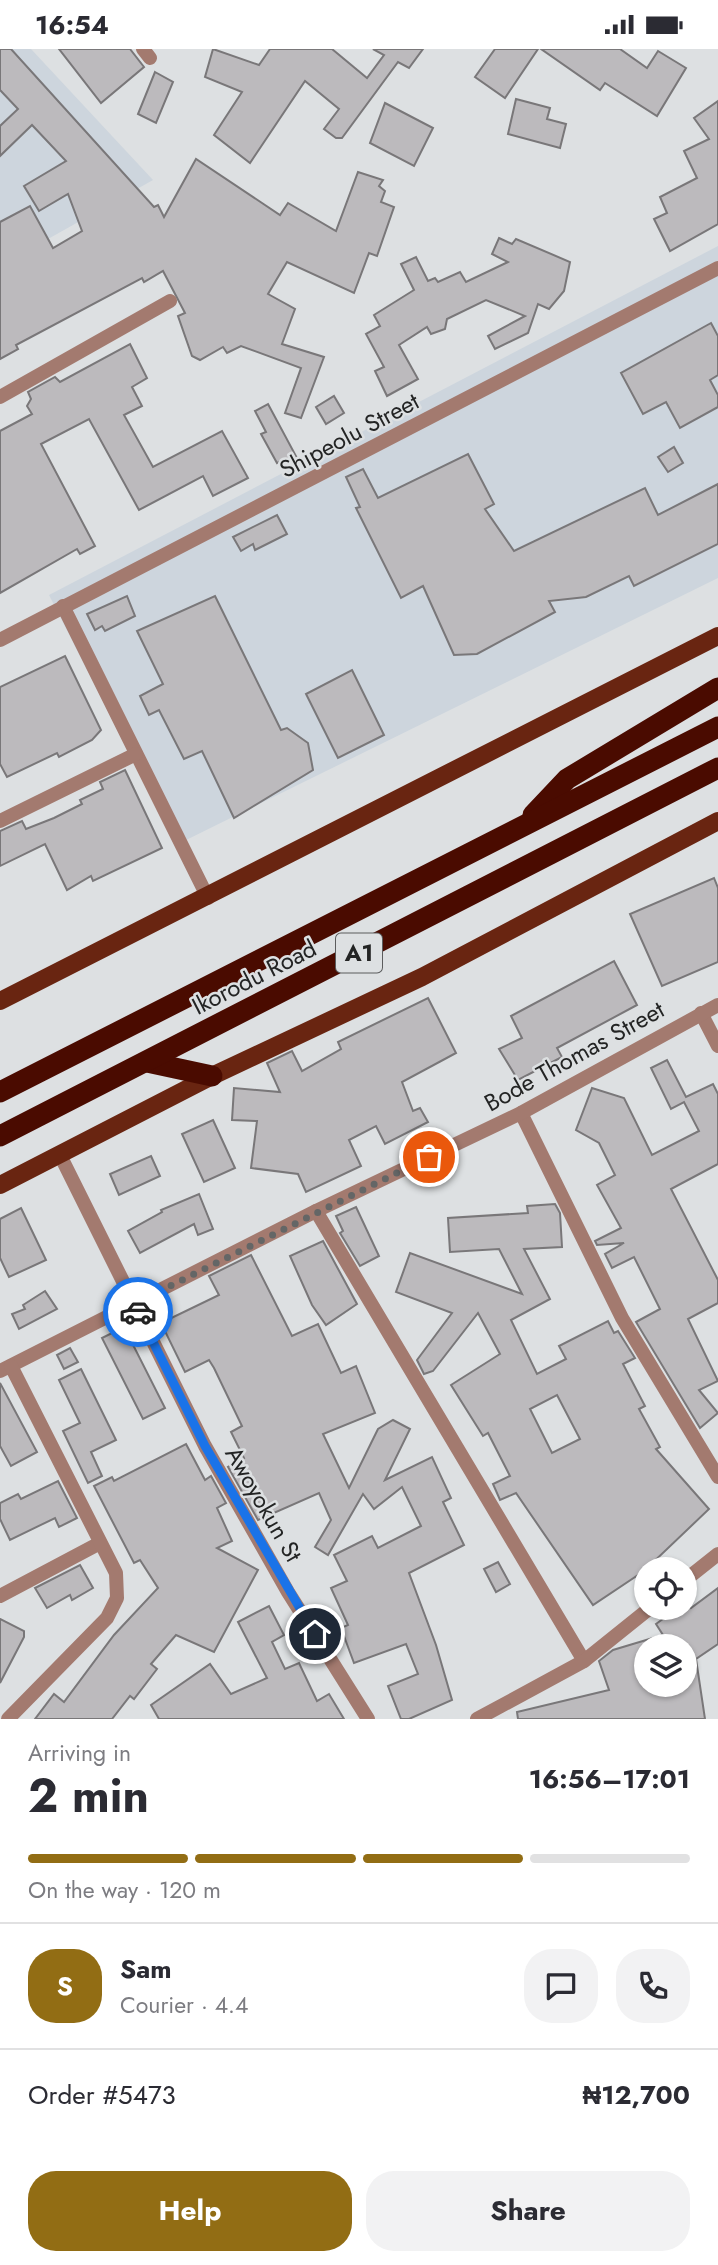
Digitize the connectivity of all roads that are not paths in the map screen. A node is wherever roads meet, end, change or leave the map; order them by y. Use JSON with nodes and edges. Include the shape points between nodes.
{"nodes":[{"id":1,"x":718,"y":268,"type":"edge"},
{"id":2,"x":170,"y":301,"type":"dead end"},
{"id":3,"x":0,"y":397,"type":"edge"},
{"id":4,"x":63,"y":605,"type":"junction"},
{"id":5,"x":718,"y":636,"type":"edge"},
{"id":6,"x":0,"y":640,"type":"edge"},
{"id":7,"x":718,"y":688,"type":"edge"},
{"id":8,"x":718,"y":727,"type":"edge"},
{"id":9,"x":136,"y":754,"type":"junction"},
{"id":10,"x":718,"y":768,"type":"edge"},
{"id":11,"x":0,"y":821,"type":"edge"},
{"id":12,"x":718,"y":821,"type":"edge"},
{"id":13,"x":523,"y":826,"type":"junction"},
{"id":14,"x":208,"y":898,"type":"junction"},
{"id":15,"x":0,"y":1001,"type":"edge"},
{"id":16,"x":718,"y":1005,"type":"edge"},
{"id":17,"x":701,"y":1013,"type":"junction"},
{"id":18,"x":718,"y":1046,"type":"edge"},
{"id":19,"x":147,"y":1062,"type":"junction"},
{"id":20,"x":212,"y":1076,"type":"junction"},
{"id":21,"x":0,"y":1092,"type":"edge"},
{"id":22,"x":521,"y":1114,"type":"junction"},
{"id":23,"x":0,"y":1136,"type":"edge"},
{"id":24,"x":60,"y":1155,"type":"junction"},
{"id":25,"x":0,"y":1185,"type":"edge"},
{"id":26,"x":316,"y":1211,"type":"junction"},
{"id":27,"x":134,"y":1304,"type":"junction"},
{"id":28,"x":6,"y":1369,"type":"edge"},
{"id":29,"x":718,"y":1477,"type":"edge"},
{"id":30,"x":100,"y":1543,"type":"junction"},
{"id":31,"x":718,"y":1555,"type":"edge"},
{"id":32,"x":697,"y":1571,"type":"edge"},
{"id":33,"x":0,"y":1597,"type":"edge"},
{"id":34,"x":635,"y":1620,"type":"edge"},
{"id":35,"x":584,"y":1661,"type":"junction"},
{"id":36,"x":8,"y":1719,"type":"edge"},
{"id":37,"x":368,"y":1719,"type":"edge"},
{"id":38,"x":477,"y":1719,"type":"edge"}],
"edges":[{"from":1,"to":4,"type":"street","name":"Shipeolu Street","via":[[213,532]]},
{"from":2,"to":3,"type":"street"},
{"from":4,"to":6,"type":"street","name":"Shipeolu Street"},
{"from":4,"to":9,"type":"street"},
{"from":5,"to":14,"type":"main road"},
{"from":7,"to":13,"type":"highway","via":[[567,779]]},
{"from":8,"to":13,"type":"highway","name":"Ikorodu Road","number":"A1"},
{"from":9,"to":11,"type":"street"},
{"from":9,"to":14,"type":"street"},
{"from":10,"to":19,"type":"highway","name":"Ikorodu Road","number":"A1"},
{"from":12,"to":20,"type":"main road","via":[[422,977]]},
{"from":13,"to":21,"type":"highway","name":"Ikorodu Road","number":"A1"},
{"from":14,"to":15,"type":"main road"},
{"from":16,"to":17,"type":"street","name":"Bode Thomas Street"},
{"from":17,"to":18,"type":"street"},
{"from":17,"to":22,"type":"street","name":"Bode Thomas Street"},
{"from":19,"to":20,"type":"highway"},
{"from":19,"to":23,"type":"highway","name":"Ikorodu Road","number":"A1"},
{"from":20,"to":24,"type":"main road"},
{"from":22,"to":26,"type":"street","name":"Bode Thomas Street"},
{"from":22,"to":29,"type":"street","via":[[622,1318]]},
{"from":24,"to":25,"type":"main road"},
{"from":24,"to":27,"type":"street","name":"Awoyokun St"},
{"from":26,"to":27,"type":"street","name":"Bode Thomas Street"},
{"from":26,"to":35,"type":"street"},
{"from":27,"to":28,"type":"street","name":"Bode Thomas Street"},
{"from":27,"to":37,"type":"street","name":"Awoyokun St","via":[[205,1446],[288,1592]]},
{"from":28,"to":30,"type":"street"},
{"from":30,"to":33,"type":"street"},
{"from":30,"to":36,"type":"street","via":[[116,1573],[117,1598],[107,1618]]},
{"from":31,"to":32,"type":"street"},
{"from":34,"to":35,"type":"street"},
{"from":35,"to":38,"type":"street"}]}
